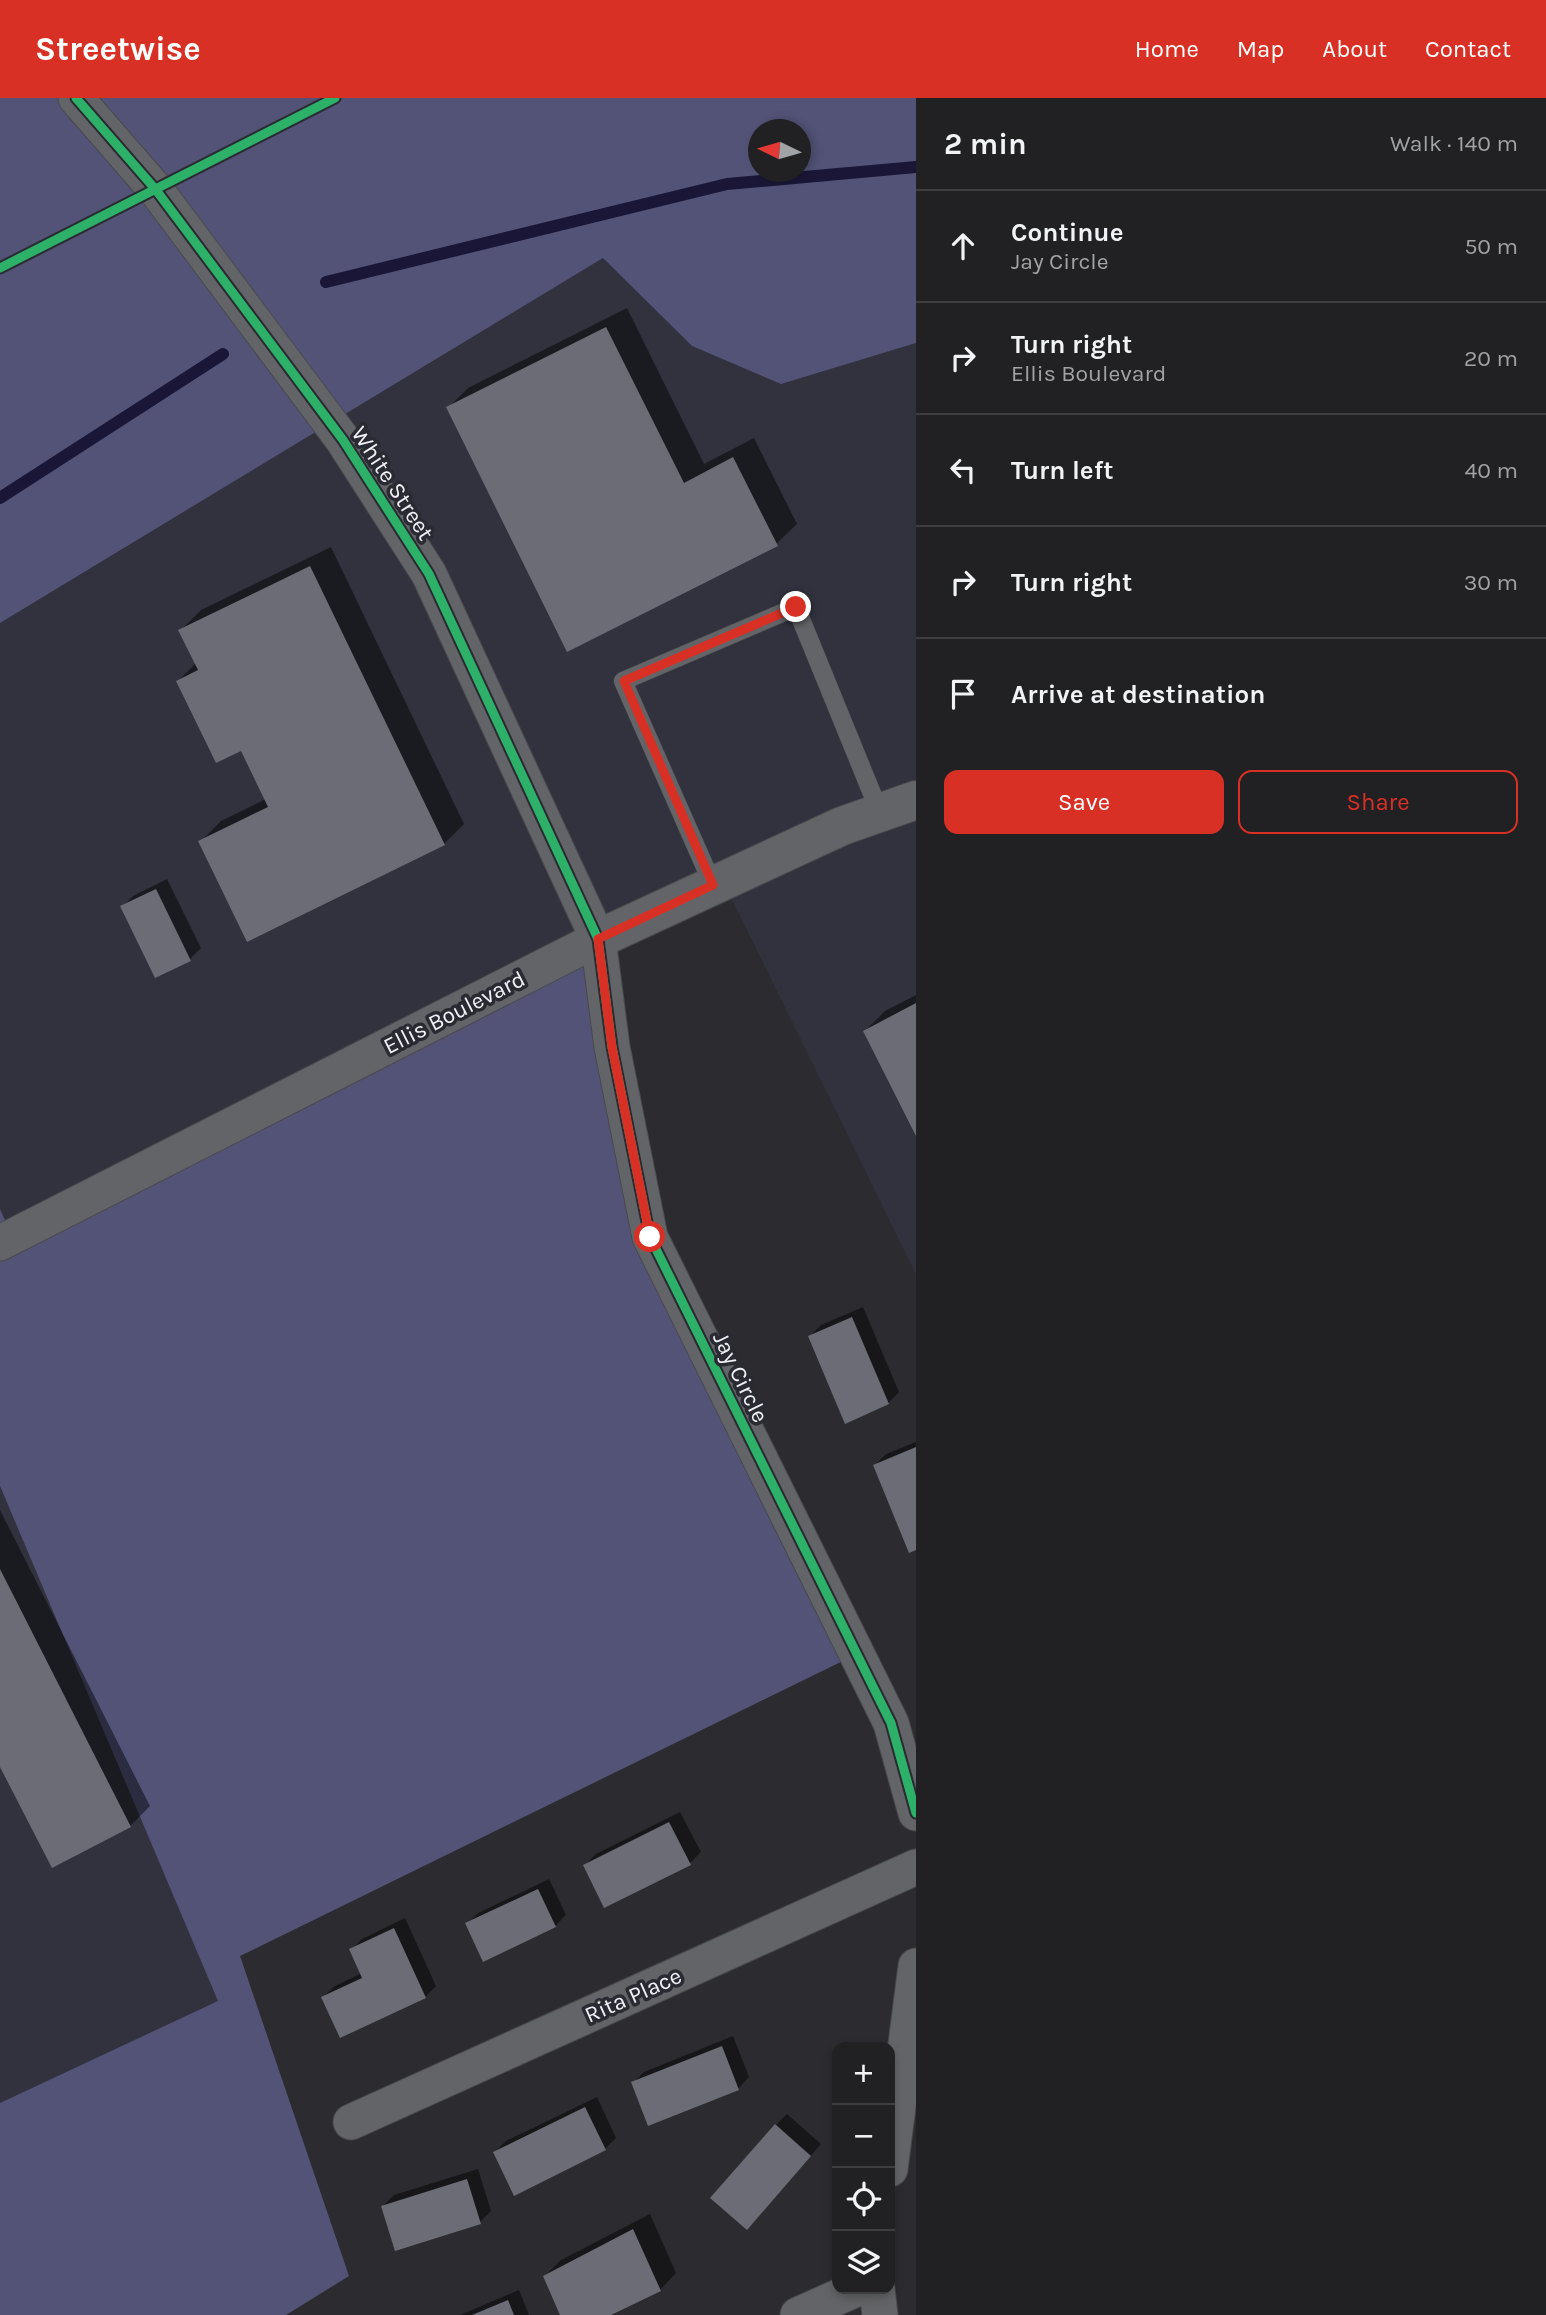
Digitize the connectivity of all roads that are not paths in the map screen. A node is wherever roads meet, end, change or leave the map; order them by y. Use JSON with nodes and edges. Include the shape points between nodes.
{"nodes":[{"id":1,"x":76,"y":98,"type":"edge"},
{"id":2,"x":916,"y":800,"type":"edge"},
{"id":3,"x":880,"y":813,"type":"junction"},
{"id":4,"x":713,"y":885,"type":"junction"},
{"id":5,"x":598,"y":939,"type":"junction"},
{"id":6,"x":0,"y":1243,"type":"edge"},
{"id":7,"x":916,"y":1813,"type":"edge"},
{"id":8,"x":916,"y":1867,"type":"edge"},
{"id":9,"x":916,"y":1966,"type":"edge"},
{"id":10,"x":351,"y":2122,"type":"dead end"},
{"id":11,"x":890,"y":2168,"type":"edge"},
{"id":12,"x":845,"y":2294,"type":"edge"},
{"id":13,"x":878,"y":2294,"type":"edge"},
{"id":14,"x":798,"y":2315,"type":"edge"},
{"id":15,"x":880,"y":2315,"type":"edge"}],
"edges":[{"from":1,"to":5,"type":"street","name":"White Street","via":[[156,190],[343,440],[429,574]]},
{"from":2,"to":3,"type":"street","name":"Ellis Boulevard"},
{"from":3,"to":4,"type":"street","name":"Ellis Boulevard"},
{"from":3,"to":4,"type":"lane","via":[[796,607],[624,681]]},
{"from":4,"to":5,"type":"street","name":"Ellis Boulevard"},
{"from":5,"to":6,"type":"street","name":"Ellis Boulevard"},
{"from":5,"to":7,"type":"street","name":"Jay Circle","via":[[612,1047],[650,1237],[891,1723]]},
{"from":8,"to":10,"type":"street","name":"Rita Place"},
{"from":9,"to":11,"type":"street"},
{"from":12,"to":14,"type":"street"},
{"from":13,"to":15,"type":"street"}]}
